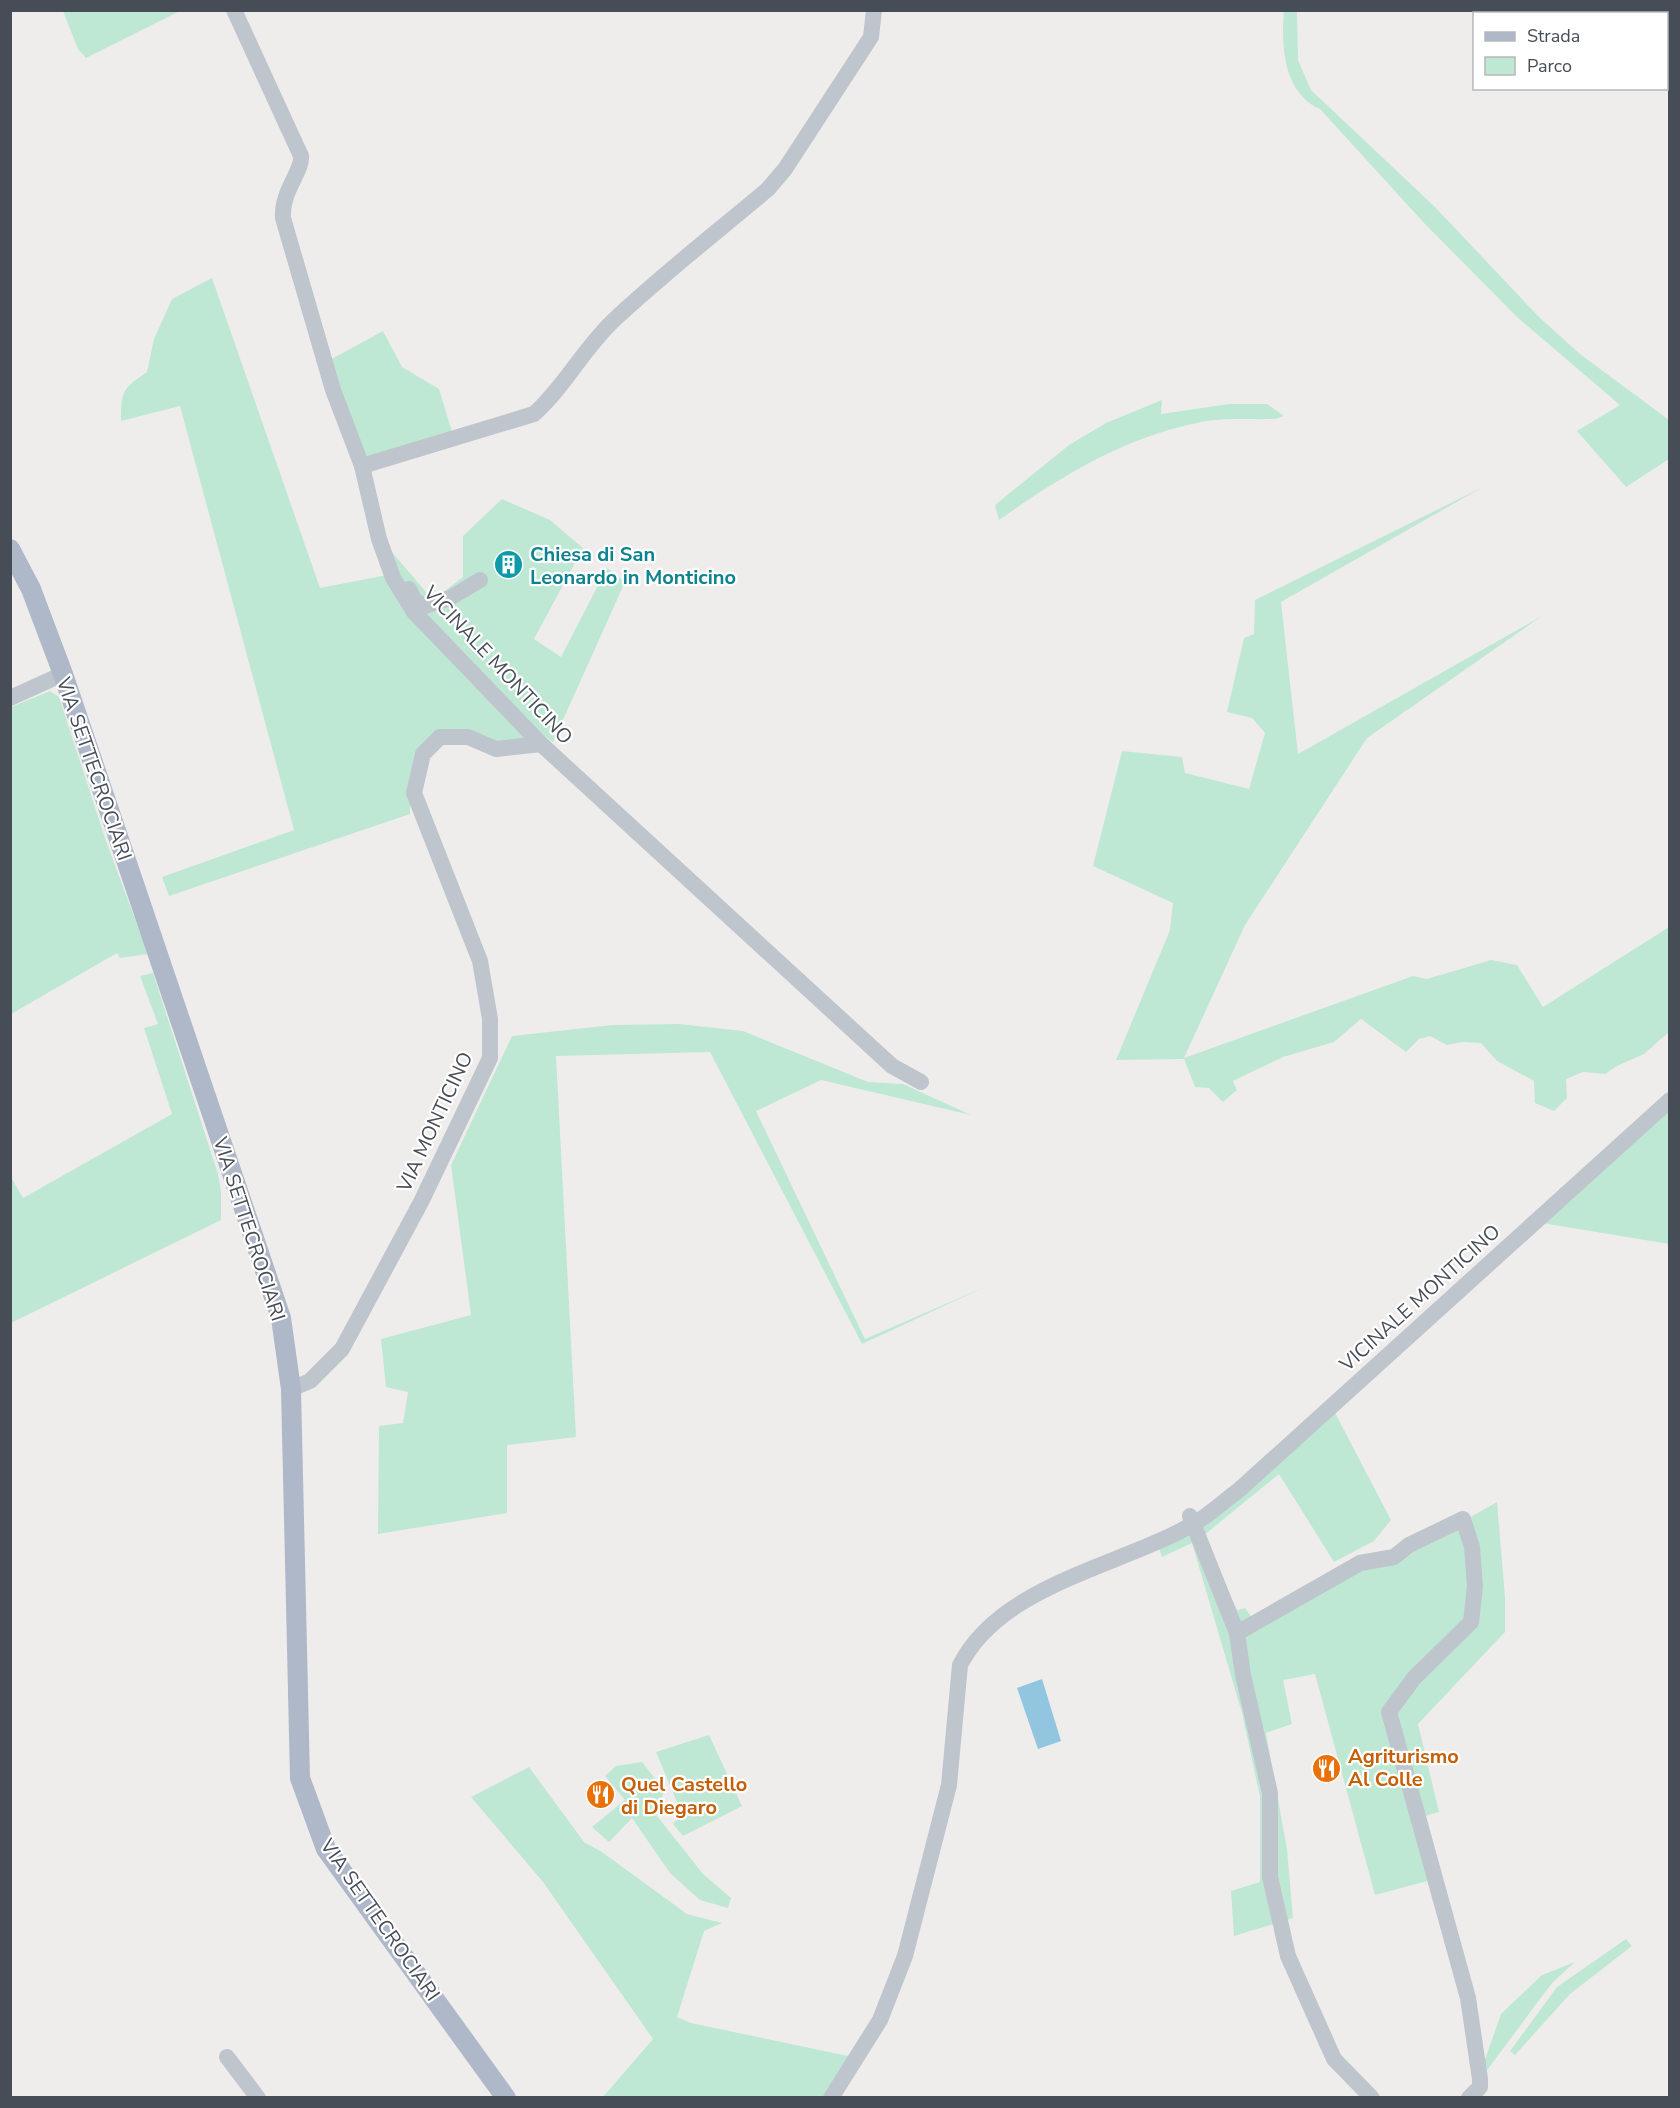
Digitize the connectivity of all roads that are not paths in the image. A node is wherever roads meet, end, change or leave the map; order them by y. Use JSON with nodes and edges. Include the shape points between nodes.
{"nodes":[{"id":1,"x":234,"y":10,"type":"edge"},
{"id":2,"x":874,"y":10,"type":"edge"},
{"id":3,"x":362,"y":466,"type":"junction"},
{"id":4,"x":10,"y":549,"type":"edge"},
{"id":5,"x":391,"y":574,"type":"junction"},
{"id":6,"x":480,"y":580,"type":"dead end"},
{"id":7,"x":63,"y":674,"type":"junction"},
{"id":8,"x":10,"y":698,"type":"edge"},
{"id":9,"x":541,"y":744,"type":"junction"},
{"id":10,"x":921,"y":1082,"type":"dead end"},
{"id":11,"x":1670,"y":1100,"type":"edge"},
{"id":12,"x":291,"y":1389,"type":"junction"},
{"id":13,"x":1192,"y":1519,"type":"junction"},
{"id":14,"x":1237,"y":1632,"type":"junction"},
{"id":15,"x":227,"y":2057,"type":"dead end"},
{"id":16,"x":258,"y":2097,"type":"edge"},
{"id":17,"x":506,"y":2097,"type":"edge"},
{"id":18,"x":831,"y":2097,"type":"edge"},
{"id":19,"x":1372,"y":2097,"type":"edge"},
{"id":20,"x":1469,"y":2097,"type":"edge"}],
"edges":[{"from":1,"to":3,"type":"street","name":"VICINALE MONTICINO","via":[[301,156],[284,197],[283,218],[333,390]]},
{"from":2,"to":3,"type":"street","via":[[871,37],[785,169],[768,189],[613,321],[555,395],[534,414]]},
{"from":3,"to":5,"type":"street","name":"VICINALE MONTICINO"},
{"from":4,"to":7,"type":"main road","name":"VIA SETTECROCIARI","via":[[31,589]]},
{"from":5,"to":6,"type":"street","via":[[406,583],[415,601],[425,606],[450,598]]},
{"from":5,"to":9,"type":"street","name":"VICINALE MONTICINO","via":[[414,612]]},
{"from":7,"to":8,"type":"street"},
{"from":7,"to":12,"type":"main road","name":"VIA SETTECROCIARI","via":[[281,1318]]},
{"from":9,"to":10,"type":"street","name":"VICINALE MONTICINO","via":[[892,1066]]},
{"from":9,"to":12,"type":"street","name":"VIA MONTICINO","via":[[496,749],[468,737],[440,737],[423,754],[414,793],[480,961],[490,1019],[490,1058],[421,1202],[342,1349],[310,1382]]},
{"from":11,"to":13,"type":"street","name":"VICINALE MONTICINO","via":[[1239,1490]]},
{"from":12,"to":17,"type":"main road","name":"VIA SETTECROCIARI","via":[[300,1778],[326,1849]]},
{"from":13,"to":14,"type":"street"},
{"from":13,"to":18,"type":"street","name":"VICINALE MONTICINO","via":[[1049,1587],[990,1626],[968,1648],[960,1665],[949,1785],[905,1956],[880,2020]]},
{"from":14,"to":19,"type":"street","via":[[1270,1793],[1270,1877],[1288,1956],[1334,2059]]},
{"from":14,"to":20,"type":"street","via":[[1360,1563],[1394,1557],[1409,1545],[1464,1519],[1472,1547],[1474,1576],[1471,1622],[1414,1678],[1389,1712],[1468,1998],[1480,2079],[1480,2087]]},
{"from":15,"to":16,"type":"street"}]}
